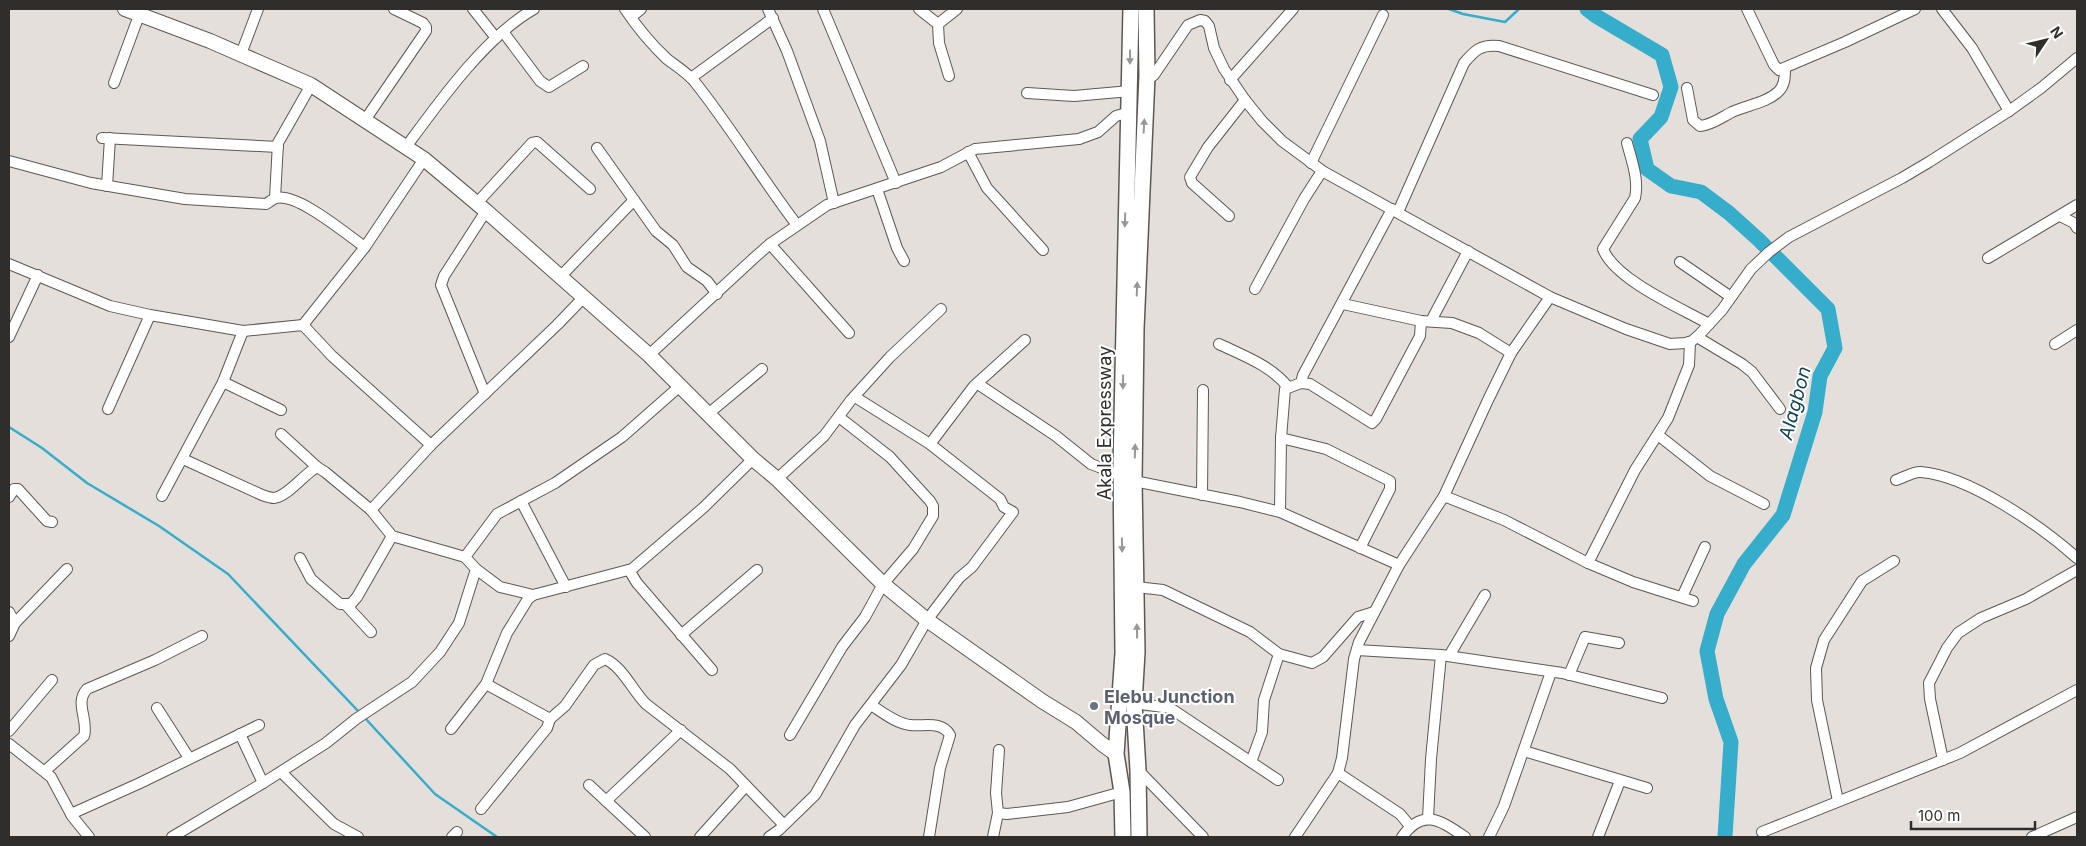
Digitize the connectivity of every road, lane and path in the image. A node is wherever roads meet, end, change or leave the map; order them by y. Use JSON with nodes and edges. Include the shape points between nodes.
{"nodes":[{"id":1,"x":125,"y":9,"type":"edge"},
{"id":2,"x":258,"y":9,"type":"edge"},
{"id":3,"x":394,"y":9,"type":"edge"},
{"id":4,"x":473,"y":9,"type":"edge"},
{"id":5,"x":534,"y":9,"type":"edge"},
{"id":6,"x":641,"y":9,"type":"edge"},
{"id":7,"x":823,"y":9,"type":"edge"},
{"id":8,"x":919,"y":9,"type":"edge"},
{"id":9,"x":957,"y":9,"type":"edge"},
{"id":10,"x":1131,"y":9,"type":"edge"},
{"id":11,"x":1146,"y":9,"type":"edge"},
{"id":12,"x":1293,"y":9,"type":"edge"},
{"id":13,"x":1747,"y":9,"type":"edge"},
{"id":14,"x":1915,"y":9,"type":"edge"},
{"id":15,"x":1942,"y":9,"type":"edge"},
{"id":16,"x":140,"y":12,"type":"edge"},
{"id":17,"x":628,"y":13,"type":"edge"},
{"id":18,"x":771,"y":14,"type":"edge"},
{"id":19,"x":1383,"y":16,"type":"dead end"},
{"id":20,"x":938,"y":24,"type":"junction"},
{"id":21,"x":500,"y":36,"type":"junction"},
{"id":22,"x":241,"y":54,"type":"junction"},
{"id":23,"x":2077,"y":58,"type":"edge"},
{"id":24,"x":583,"y":66,"type":"dead end"},
{"id":25,"x":1785,"y":68,"type":"junction"},
{"id":26,"x":949,"y":76,"type":"dead end"},
{"id":27,"x":1146,"y":76,"type":"junction"},
{"id":28,"x":691,"y":78,"type":"junction"},
{"id":29,"x":1230,"y":80,"type":"junction"},
{"id":30,"x":114,"y":83,"type":"dead end"},
{"id":31,"x":311,"y":85,"type":"junction"},
{"id":32,"x":1687,"y":88,"type":"dead end"},
{"id":33,"x":1130,"y":90,"type":"junction"},
{"id":34,"x":1027,"y":93,"type":"dead end"},
{"id":35,"x":1653,"y":95,"type":"dead end"},
{"id":36,"x":1245,"y":100,"type":"junction"},
{"id":37,"x":2009,"y":111,"type":"junction"},
{"id":38,"x":1130,"y":112,"type":"junction"},
{"id":39,"x":365,"y":120,"type":"junction"},
{"id":40,"x":1627,"y":143,"type":"dead end"},
{"id":41,"x":278,"y":147,"type":"junction"},
{"id":42,"x":406,"y":147,"type":"junction"},
{"id":43,"x":598,"y":148,"type":"dead end"},
{"id":44,"x":968,"y":152,"type":"junction"},
{"id":45,"x":424,"y":159,"type":"junction"},
{"id":46,"x":9,"y":161,"type":"edge"},
{"id":47,"x":1127,"y":162,"type":"junction"},
{"id":48,"x":1142,"y":164,"type":"junction"},
{"id":49,"x":1311,"y":164,"type":"junction"},
{"id":50,"x":1322,"y":171,"type":"junction"},
{"id":51,"x":896,"y":183,"type":"junction"},
{"id":52,"x":107,"y":186,"type":"junction"},
{"id":53,"x":590,"y":189,"type":"dead end"},
{"id":54,"x":877,"y":189,"type":"junction"},
{"id":55,"x":275,"y":198,"type":"junction"},
{"id":56,"x":634,"y":200,"type":"junction"},
{"id":57,"x":834,"y":203,"type":"junction"},
{"id":58,"x":2077,"y":205,"type":"edge"},
{"id":59,"x":481,"y":207,"type":"junction"},
{"id":60,"x":1395,"y":211,"type":"junction"},
{"id":61,"x":2077,"y":212,"type":"edge"},
{"id":62,"x":1229,"y":216,"type":"dead end"},
{"id":63,"x":2060,"y":216,"type":"junction"},
{"id":64,"x":797,"y":225,"type":"junction"},
{"id":65,"x":2076,"y":226,"type":"edge"},
{"id":66,"x":770,"y":244,"type":"junction"},
{"id":67,"x":365,"y":247,"type":"junction"},
{"id":68,"x":1042,"y":250,"type":"dead end"},
{"id":69,"x":1468,"y":251,"type":"junction"},
{"id":70,"x":1988,"y":258,"type":"dead end"},
{"id":71,"x":904,"y":261,"type":"dead end"},
{"id":72,"x":1680,"y":262,"type":"dead end"},
{"id":73,"x":9,"y":264,"type":"edge"},
{"id":74,"x":38,"y":275,"type":"junction"},
{"id":75,"x":561,"y":276,"type":"junction"},
{"id":76,"x":1255,"y":289,"type":"dead end"},
{"id":77,"x":717,"y":294,"type":"junction"},
{"id":78,"x":584,"y":297,"type":"junction"},
{"id":79,"x":1550,"y":297,"type":"junction"},
{"id":80,"x":1731,"y":297,"type":"junction"},
{"id":81,"x":1343,"y":304,"type":"junction"},
{"id":82,"x":941,"y":309,"type":"dead end"},
{"id":83,"x":150,"y":315,"type":"junction"},
{"id":84,"x":1426,"y":321,"type":"junction"},
{"id":85,"x":1709,"y":324,"type":"junction"},
{"id":86,"x":303,"y":325,"type":"junction"},
{"id":87,"x":2077,"y":330,"type":"edge"},
{"id":88,"x":243,"y":331,"type":"junction"},
{"id":89,"x":849,"y":333,"type":"dead end"},
{"id":90,"x":9,"y":338,"type":"edge"},
{"id":91,"x":1693,"y":339,"type":"junction"},
{"id":92,"x":1025,"y":340,"type":"dead end"},
{"id":93,"x":1219,"y":344,"type":"dead end"},
{"id":94,"x":2055,"y":344,"type":"dead end"},
{"id":95,"x":1511,"y":353,"type":"junction"},
{"id":96,"x":648,"y":355,"type":"junction"},
{"id":97,"x":762,"y":369,"type":"dead end"},
{"id":98,"x":223,"y":382,"type":"junction"},
{"id":99,"x":1301,"y":383,"type":"junction"},
{"id":100,"x":978,"y":384,"type":"junction"},
{"id":101,"x":680,"y":386,"type":"junction"},
{"id":102,"x":1288,"y":387,"type":"junction"},
{"id":103,"x":1203,"y":390,"type":"dead end"},
{"id":104,"x":484,"y":394,"type":"junction"},
{"id":105,"x":855,"y":398,"type":"junction"},
{"id":106,"x":108,"y":409,"type":"dead end"},
{"id":107,"x":1780,"y":409,"type":"dead end"},
{"id":108,"x":282,"y":410,"type":"dead end"},
{"id":109,"x":708,"y":414,"type":"junction"},
{"id":110,"x":840,"y":417,"type":"junction"},
{"id":111,"x":281,"y":434,"type":"dead end"},
{"id":112,"x":1658,"y":435,"type":"junction"},
{"id":113,"x":1281,"y":438,"type":"junction"},
{"id":114,"x":930,"y":444,"type":"junction"},
{"id":115,"x":431,"y":445,"type":"junction"},
{"id":116,"x":183,"y":459,"type":"junction"},
{"id":117,"x":753,"y":459,"type":"junction"},
{"id":118,"x":318,"y":467,"type":"junction"},
{"id":119,"x":1128,"y":478,"type":"junction"},
{"id":120,"x":777,"y":479,"type":"junction"},
{"id":121,"x":1896,"y":480,"type":"dead end"},
{"id":122,"x":1202,"y":494,"type":"junction"},
{"id":123,"x":162,"y":496,"type":"dead end"},
{"id":124,"x":1444,"y":496,"type":"junction"},
{"id":125,"x":9,"y":497,"type":"edge"},
{"id":126,"x":521,"y":501,"type":"junction"},
{"id":127,"x":1764,"y":504,"type":"dead end"},
{"id":128,"x":371,"y":510,"type":"junction"},
{"id":129,"x":1280,"y":512,"type":"junction"},
{"id":130,"x":52,"y":522,"type":"dead end"},
{"id":131,"x":392,"y":536,"type":"junction"},
{"id":132,"x":1705,"y":547,"type":"dead end"},
{"id":133,"x":1360,"y":548,"type":"junction"},
{"id":134,"x":465,"y":557,"type":"junction"},
{"id":135,"x":300,"y":558,"type":"dead end"},
{"id":136,"x":2077,"y":558,"type":"edge"},
{"id":137,"x":1894,"y":561,"type":"dead end"},
{"id":138,"x":1588,"y":562,"type":"junction"},
{"id":139,"x":1399,"y":565,"type":"junction"},
{"id":140,"x":67,"y":569,"type":"dead end"},
{"id":141,"x":476,"y":569,"type":"junction"},
{"id":142,"x":629,"y":570,"type":"junction"},
{"id":143,"x":757,"y":570,"type":"dead end"},
{"id":144,"x":2077,"y":570,"type":"edge"},
{"id":145,"x":883,"y":584,"type":"junction"},
{"id":146,"x":566,"y":587,"type":"junction"},
{"id":147,"x":1136,"y":587,"type":"junction"},
{"id":148,"x":1485,"y":595,"type":"dead end"},
{"id":149,"x":533,"y":596,"type":"junction"},
{"id":150,"x":1682,"y":597,"type":"junction"},
{"id":151,"x":1693,"y":601,"type":"dead end"},
{"id":152,"x":346,"y":605,"type":"junction"},
{"id":153,"x":9,"y":612,"type":"edge"},
{"id":154,"x":1374,"y":612,"type":"junction"},
{"id":155,"x":927,"y":620,"type":"junction"},
{"id":156,"x":15,"y":623,"type":"junction"},
{"id":157,"x":371,"y":632,"type":"dead end"},
{"id":158,"x":681,"y":635,"type":"junction"},
{"id":159,"x":9,"y":636,"type":"edge"},
{"id":160,"x":202,"y":636,"type":"dead end"},
{"id":161,"x":1619,"y":643,"type":"dead end"},
{"id":162,"x":1357,"y":650,"type":"junction"},
{"id":163,"x":1130,"y":652,"type":"junction"},
{"id":164,"x":1279,"y":654,"type":"junction"},
{"id":165,"x":1445,"y":656,"type":"junction"},
{"id":166,"x":712,"y":670,"type":"dead end"},
{"id":167,"x":1551,"y":672,"type":"junction"},
{"id":168,"x":1569,"y":675,"type":"junction"},
{"id":169,"x":52,"y":680,"type":"dead end"},
{"id":170,"x":486,"y":684,"type":"junction"},
{"id":171,"x":2077,"y":690,"type":"edge"},
{"id":172,"x":1662,"y":698,"type":"dead end"},
{"id":173,"x":1134,"y":702,"type":"junction"},
{"id":174,"x":871,"y":706,"type":"junction"},
{"id":175,"x":157,"y":708,"type":"dead end"},
{"id":176,"x":550,"y":719,"type":"junction"},
{"id":177,"x":260,"y":725,"type":"dead end"},
{"id":178,"x":451,"y":729,"type":"dead end"},
{"id":179,"x":681,"y":730,"type":"junction"},
{"id":180,"x":9,"y":731,"type":"edge"},
{"id":181,"x":240,"y":734,"type":"junction"},
{"id":182,"x":790,"y":735,"type":"dead end"},
{"id":183,"x":9,"y":744,"type":"edge"},
{"id":184,"x":999,"y":750,"type":"dead end"},
{"id":185,"x":1524,"y":751,"type":"junction"},
{"id":186,"x":1116,"y":754,"type":"junction"},
{"id":187,"x":189,"y":758,"type":"junction"},
{"id":188,"x":1943,"y":760,"type":"junction"},
{"id":189,"x":1251,"y":762,"type":"junction"},
{"id":190,"x":1138,"y":770,"type":"junction"},
{"id":191,"x":45,"y":771,"type":"junction"},
{"id":192,"x":281,"y":772,"type":"junction"},
{"id":193,"x":1338,"y":773,"type":"junction"},
{"id":194,"x":1278,"y":780,"type":"dead end"},
{"id":195,"x":1620,"y":781,"type":"junction"},
{"id":196,"x":264,"y":783,"type":"junction"},
{"id":197,"x":589,"y":785,"type":"dead end"},
{"id":198,"x":746,"y":786,"type":"junction"},
{"id":199,"x":1647,"y":788,"type":"dead end"},
{"id":200,"x":1122,"y":792,"type":"junction"},
{"id":201,"x":606,"y":801,"type":"junction"},
{"id":202,"x":1838,"y":801,"type":"junction"},
{"id":203,"x":481,"y":809,"type":"dead end"},
{"id":204,"x":998,"y":813,"type":"junction"},
{"id":205,"x":71,"y":814,"type":"junction"},
{"id":206,"x":2077,"y":817,"type":"edge"},
{"id":207,"x":1428,"y":818,"type":"junction"},
{"id":208,"x":1410,"y":826,"type":"junction"},
{"id":209,"x":782,"y":831,"type":"edge"},
{"id":210,"x":1762,"y":832,"type":"dead end"},
{"id":211,"x":89,"y":837,"type":"edge"},
{"id":212,"x":172,"y":837,"type":"edge"},
{"id":213,"x":358,"y":837,"type":"edge"},
{"id":214,"x":645,"y":837,"type":"edge"},
{"id":215,"x":700,"y":837,"type":"edge"},
{"id":216,"x":769,"y":837,"type":"edge"},
{"id":217,"x":929,"y":837,"type":"edge"},
{"id":218,"x":993,"y":837,"type":"edge"},
{"id":219,"x":1123,"y":837,"type":"edge"},
{"id":220,"x":1139,"y":837,"type":"edge"},
{"id":221,"x":1203,"y":837,"type":"edge"},
{"id":222,"x":1294,"y":837,"type":"edge"},
{"id":223,"x":1402,"y":837,"type":"edge"},
{"id":224,"x":1466,"y":837,"type":"edge"},
{"id":225,"x":1489,"y":837,"type":"edge"},
{"id":226,"x":1598,"y":837,"type":"edge"},
{"id":227,"x":2032,"y":837,"type":"edge"}],
"edges":[{"from":1,"to":16,"type":"street"},
{"from":2,"to":22,"type":"street"},
{"from":3,"to":39,"type":"street","via":[[423,23],[426,30]]},
{"from":4,"to":21,"type":"street"},
{"from":5,"to":21,"type":"street","via":[[518,18]]},
{"from":6,"to":17,"type":"street"},
{"from":7,"to":51,"type":"street"},
{"from":8,"to":20,"type":"street"},
{"from":9,"to":20,"type":"street"},
{"from":10,"to":33,"type":"main road","name":"Akala Expressway","one_way":true},
{"from":11,"to":27,"type":"main road","name":"Akala Expressway"},
{"from":12,"to":29,"type":"street"},
{"from":13,"to":25,"type":"street","via":[[1774,65],[1779,70]]},
{"from":14,"to":25,"type":"street"},
{"from":15,"to":37,"type":"street","via":[[1972,48]]},
{"from":16,"to":22,"type":"street"},
{"from":16,"to":30,"type":"street"},
{"from":17,"to":28,"type":"street","via":[[666,58]]},
{"from":18,"to":28,"type":"street"},
{"from":18,"to":57,"type":"street","via":[[820,141]]},
{"from":19,"to":49,"type":"street"},
{"from":20,"to":26,"type":"street"},
{"from":21,"to":24,"type":"street","via":[[549,87]]},
{"from":21,"to":42,"type":"street","via":[[449,89]]},
{"from":22,"to":31,"type":"street"},
{"from":23,"to":37,"type":"street"},
{"from":25,"to":32,"type":"street","via":[[1781,90],[1768,99],[1705,126],[1693,120]]},
{"from":27,"to":29,"type":"street","via":[[1154,75],[1188,25],[1200,20],[1209,26],[1214,48]]},
{"from":48,"to":27,"type":"main road","name":"Akala Expressway","one_way":true},
{"from":28,"to":64,"type":"street"},
{"from":29,"to":36,"type":"street"},
{"from":31,"to":39,"type":"street"},
{"from":31,"to":41,"type":"street"},
{"from":33,"to":34,"type":"street","via":[[1074,96]]},
{"from":33,"to":38,"type":"main road","name":"Akala Expressway"},
{"from":35,"to":60,"type":"street","via":[[1488,44],[1477,49],[1464,63]]},
{"from":36,"to":49,"type":"street","via":[[1272,132]]},
{"from":36,"to":62,"type":"street","via":[[1208,147],[1190,177],[1192,183]]},
{"from":37,"to":80,"type":"street","via":[[1902,178],[1789,237],[1751,269]]},
{"from":38,"to":44,"type":"street","via":[[1116,116],[1098,132],[1078,139]]},
{"from":38,"to":47,"type":"main road","name":"Akala Expressway"},
{"from":39,"to":42,"type":"street"},
{"from":40,"to":85,"type":"street","via":[[1637,189],[1635,198],[1603,249],[1608,262],[1676,308]]},
{"from":41,"to":52,"type":"street","via":[[106,138]]},
{"from":41,"to":55,"type":"street"},
{"from":42,"to":45,"type":"street"},
{"from":43,"to":56,"type":"street"},
{"from":44,"to":51,"type":"street","via":[[941,167]]},
{"from":44,"to":68,"type":"street","via":[[987,188]]},
{"from":45,"to":59,"type":"street"},
{"from":45,"to":67,"type":"street"},
{"from":46,"to":52,"type":"street"},
{"from":47,"to":48,"type":"main road"},
{"from":47,"to":119,"type":"main road","name":"Akala Expressway","one_way":true},
{"from":119,"to":48,"type":"main road","name":"Akala Expressway","one_way":true},
{"from":49,"to":50,"type":"street"},
{"from":50,"to":60,"type":"street"},
{"from":50,"to":76,"type":"street"},
{"from":51,"to":54,"type":"street"},
{"from":52,"to":55,"type":"street","via":[[184,199],[266,204]]},
{"from":53,"to":59,"type":"street","via":[[537,142],[532,143]]},
{"from":54,"to":57,"type":"street"},
{"from":54,"to":71,"type":"street"},
{"from":55,"to":67,"type":"street","via":[[285,198],[305,206]]},
{"from":56,"to":75,"type":"street"},
{"from":56,"to":77,"type":"street","via":[[656,231],[673,245],[687,267],[707,281]]},
{"from":57,"to":64,"type":"street"},
{"from":58,"to":63,"type":"street"},
{"from":59,"to":75,"type":"street"},
{"from":59,"to":104,"type":"street","via":[[441,285]]},
{"from":60,"to":69,"type":"street"},
{"from":60,"to":81,"type":"street"},
{"from":61,"to":65,"type":"street"},
{"from":63,"to":65,"type":"street"},
{"from":63,"to":70,"type":"street"},
{"from":64,"to":66,"type":"street"},
{"from":66,"to":77,"type":"street"},
{"from":66,"to":89,"type":"street"},
{"from":67,"to":86,"type":"street"},
{"from":69,"to":79,"type":"street"},
{"from":69,"to":84,"type":"street"},
{"from":72,"to":80,"type":"street"},
{"from":73,"to":74,"type":"street"},
{"from":74,"to":83,"type":"street","via":[[110,306]]},
{"from":74,"to":90,"type":"street"},
{"from":75,"to":78,"type":"street"},
{"from":77,"to":96,"type":"street"},
{"from":78,"to":96,"type":"street"},
{"from":78,"to":104,"type":"street"},
{"from":79,"to":91,"type":"street","via":[[1670,344]]},
{"from":79,"to":95,"type":"street"},
{"from":80,"to":85,"type":"street"},
{"from":81,"to":84,"type":"street"},
{"from":81,"to":99,"type":"street"},
{"from":82,"to":105,"type":"street","via":[[890,357]]},
{"from":83,"to":88,"type":"street"},
{"from":83,"to":106,"type":"street"},
{"from":84,"to":95,"type":"street","via":[[1452,323],[1479,333]]},
{"from":84,"to":99,"type":"street","via":[[1372,423],[1310,384]]},
{"from":85,"to":91,"type":"street"},
{"from":86,"to":88,"type":"street"},
{"from":86,"to":115,"type":"street","via":[[332,356]]},
{"from":87,"to":94,"type":"street"},
{"from":88,"to":98,"type":"street"},
{"from":91,"to":107,"type":"street","via":[[1752,372]]},
{"from":91,"to":112,"type":"street","via":[[1689,366]]},
{"from":92,"to":100,"type":"street"},
{"from":93,"to":102,"type":"street","via":[[1264,365]]},
{"from":95,"to":124,"type":"street"},
{"from":96,"to":101,"type":"street"},
{"from":97,"to":109,"type":"street"},
{"from":98,"to":108,"type":"street"},
{"from":98,"to":116,"type":"street"},
{"from":99,"to":102,"type":"street"},
{"from":100,"to":114,"type":"street"},
{"from":100,"to":119,"type":"street","via":[[1092,464]]},
{"from":101,"to":109,"type":"street"},
{"from":101,"to":126,"type":"street","via":[[622,437]]},
{"from":102,"to":113,"type":"street","via":[[1284,391]]},
{"from":103,"to":122,"type":"street"},
{"from":104,"to":115,"type":"street"},
{"from":105,"to":110,"type":"street"},
{"from":105,"to":114,"type":"street"},
{"from":109,"to":117,"type":"street"},
{"from":110,"to":120,"type":"street"},
{"from":110,"to":145,"type":"street","via":[[890,457],[933,506],[933,516],[921,536]]},
{"from":111,"to":118,"type":"street"},
{"from":112,"to":127,"type":"street","via":[[1710,476]]},
{"from":112,"to":138,"type":"street","via":[[1635,470]]},
{"from":113,"to":129,"type":"street"},
{"from":113,"to":133,"type":"street","via":[[1326,449],[1390,481],[1390,489]]},
{"from":114,"to":155,"type":"street","via":[[1013,512]]},
{"from":115,"to":128,"type":"street"},
{"from":116,"to":118,"type":"street","via":[[274,498]]},
{"from":116,"to":123,"type":"street"},
{"from":117,"to":120,"type":"street"},
{"from":117,"to":142,"type":"street","via":[[703,508]]},
{"from":118,"to":128,"type":"street"},
{"from":119,"to":122,"type":"street"},
{"from":119,"to":147,"type":"main road","name":"Akala Expressway"},
{"from":119,"to":163,"type":"main road","name":"Akala Expressway","one_way":true},
{"from":120,"to":145,"type":"street"},
{"from":121,"to":136,"type":"street","via":[[1920,472],[1970,486],[2013,510]]},
{"from":122,"to":129,"type":"street"},
{"from":124,"to":138,"type":"street","via":[[1504,520]]},
{"from":124,"to":139,"type":"street"},
{"from":125,"to":130,"type":"street","via":[[14,489],[18,489],[47,521]]},
{"from":126,"to":134,"type":"street","via":[[497,514]]},
{"from":126,"to":146,"type":"street"},
{"from":128,"to":131,"type":"street"},
{"from":129,"to":133,"type":"street"},
{"from":131,"to":134,"type":"street"},
{"from":131,"to":152,"type":"street","via":[[357,598]]},
{"from":132,"to":150,"type":"street"},
{"from":133,"to":139,"type":"street"},
{"from":134,"to":141,"type":"street"},
{"from":135,"to":152,"type":"street","via":[[311,579],[340,604]]},
{"from":137,"to":202,"type":"street","via":[[1862,581],[1824,640],[1816,668],[1817,700]]},
{"from":138,"to":150,"type":"street","via":[[1633,582]]},
{"from":139,"to":154,"type":"street"},
{"from":140,"to":156,"type":"street"},
{"from":141,"to":149,"type":"street","via":[[500,587]]},
{"from":141,"to":192,"type":"street","via":[[458,623],[440,652],[412,682]]},
{"from":142,"to":146,"type":"street"},
{"from":142,"to":158,"type":"street"},
{"from":143,"to":158,"type":"street"},
{"from":144,"to":188,"type":"street","via":[[1958,632],[1929,683]]},
{"from":145,"to":155,"type":"street"},
{"from":145,"to":182,"type":"street"},
{"from":146,"to":149,"type":"street"},
{"from":163,"to":147,"type":"main road","name":"Akala Expressway","one_way":true},
{"from":147,"to":164,"type":"street","via":[[1163,590],[1185,600],[1250,632]]},
{"from":148,"to":165,"type":"street"},
{"from":149,"to":170,"type":"street","via":[[507,633]]},
{"from":150,"to":151,"type":"street"},
{"from":152,"to":157,"type":"street"},
{"from":153,"to":156,"type":"street"},
{"from":154,"to":162,"type":"street"},
{"from":154,"to":164,"type":"street","via":[[1358,617],[1318,661],[1312,663]]},
{"from":155,"to":174,"type":"street","via":[[901,665]]},
{"from":155,"to":186,"type":"street","via":[[1076,722]]},
{"from":156,"to":159,"type":"street"},
{"from":158,"to":166,"type":"street"},
{"from":160,"to":191,"type":"street","via":[[87,689],[81,702],[84,736]]},
{"from":161,"to":168,"type":"street","via":[[1585,637]]},
{"from":162,"to":165,"type":"street"},
{"from":162,"to":193,"type":"street"},
{"from":163,"to":173,"type":"main road","name":"Akala Expressway"},
{"from":163,"to":186,"type":"main road","name":"Akala Expressway"},
{"from":164,"to":189,"type":"street","via":[[1264,700],[1262,732]]},
{"from":165,"to":167,"type":"street"},
{"from":165,"to":207,"type":"street","via":[[1431,759]]},
{"from":167,"to":168,"type":"street"},
{"from":167,"to":185,"type":"street"},
{"from":168,"to":172,"type":"street"},
{"from":169,"to":180,"type":"street"},
{"from":170,"to":176,"type":"street"},
{"from":170,"to":178,"type":"street"},
{"from":171,"to":188,"type":"street"},
{"from":173,"to":189,"type":"street","via":[[1170,708]]},
{"from":173,"to":190,"type":"main road","name":"Akala Expressway"},
{"from":174,"to":209,"type":"street","via":[[844,742],[815,795]]},
{"from":174,"to":217,"type":"street","via":[[908,726],[933,725],[950,735],[940,768]]},
{"from":175,"to":187,"type":"street"},
{"from":176,"to":179,"type":"street","via":[[565,706],[594,665],[605,659],[618,669],[646,704]]},
{"from":176,"to":203,"type":"street"},
{"from":177,"to":181,"type":"street"},
{"from":179,"to":198,"type":"street"},
{"from":179,"to":201,"type":"street"},
{"from":181,"to":187,"type":"street"},
{"from":181,"to":196,"type":"street"},
{"from":183,"to":191,"type":"street"},
{"from":184,"to":204,"type":"street"},
{"from":185,"to":195,"type":"street"},
{"from":185,"to":225,"type":"street"},
{"from":186,"to":200,"type":"main road","name":"Akala Expressway"},
{"from":187,"to":205,"type":"street"},
{"from":188,"to":202,"type":"street"},
{"from":189,"to":194,"type":"street"},
{"from":190,"to":220,"type":"main road","name":"Akala Expressway"},
{"from":190,"to":221,"type":"street"},
{"from":191,"to":205,"type":"street"},
{"from":192,"to":196,"type":"street"},
{"from":192,"to":213,"type":"street","via":[[334,824]]},
{"from":193,"to":208,"type":"street","via":[[1404,816]]},
{"from":193,"to":222,"type":"street"},
{"from":195,"to":199,"type":"street"},
{"from":195,"to":226,"type":"street"},
{"from":196,"to":212,"type":"street"},
{"from":197,"to":201,"type":"street"},
{"from":198,"to":209,"type":"street"},
{"from":198,"to":215,"type":"street"},
{"from":200,"to":204,"type":"street","via":[[1068,807]]},
{"from":200,"to":219,"type":"main road","name":"Akala Expressway"},
{"from":201,"to":214,"type":"street"},
{"from":202,"to":210,"type":"street"},
{"from":204,"to":218,"type":"street"},
{"from":205,"to":211,"type":"street"},
{"from":206,"to":227,"type":"street"},
{"from":207,"to":208,"type":"street"},
{"from":207,"to":224,"type":"street","via":[[1437,819]]},
{"from":208,"to":223,"type":"street"},
{"from":209,"to":216,"type":"street"}]}
